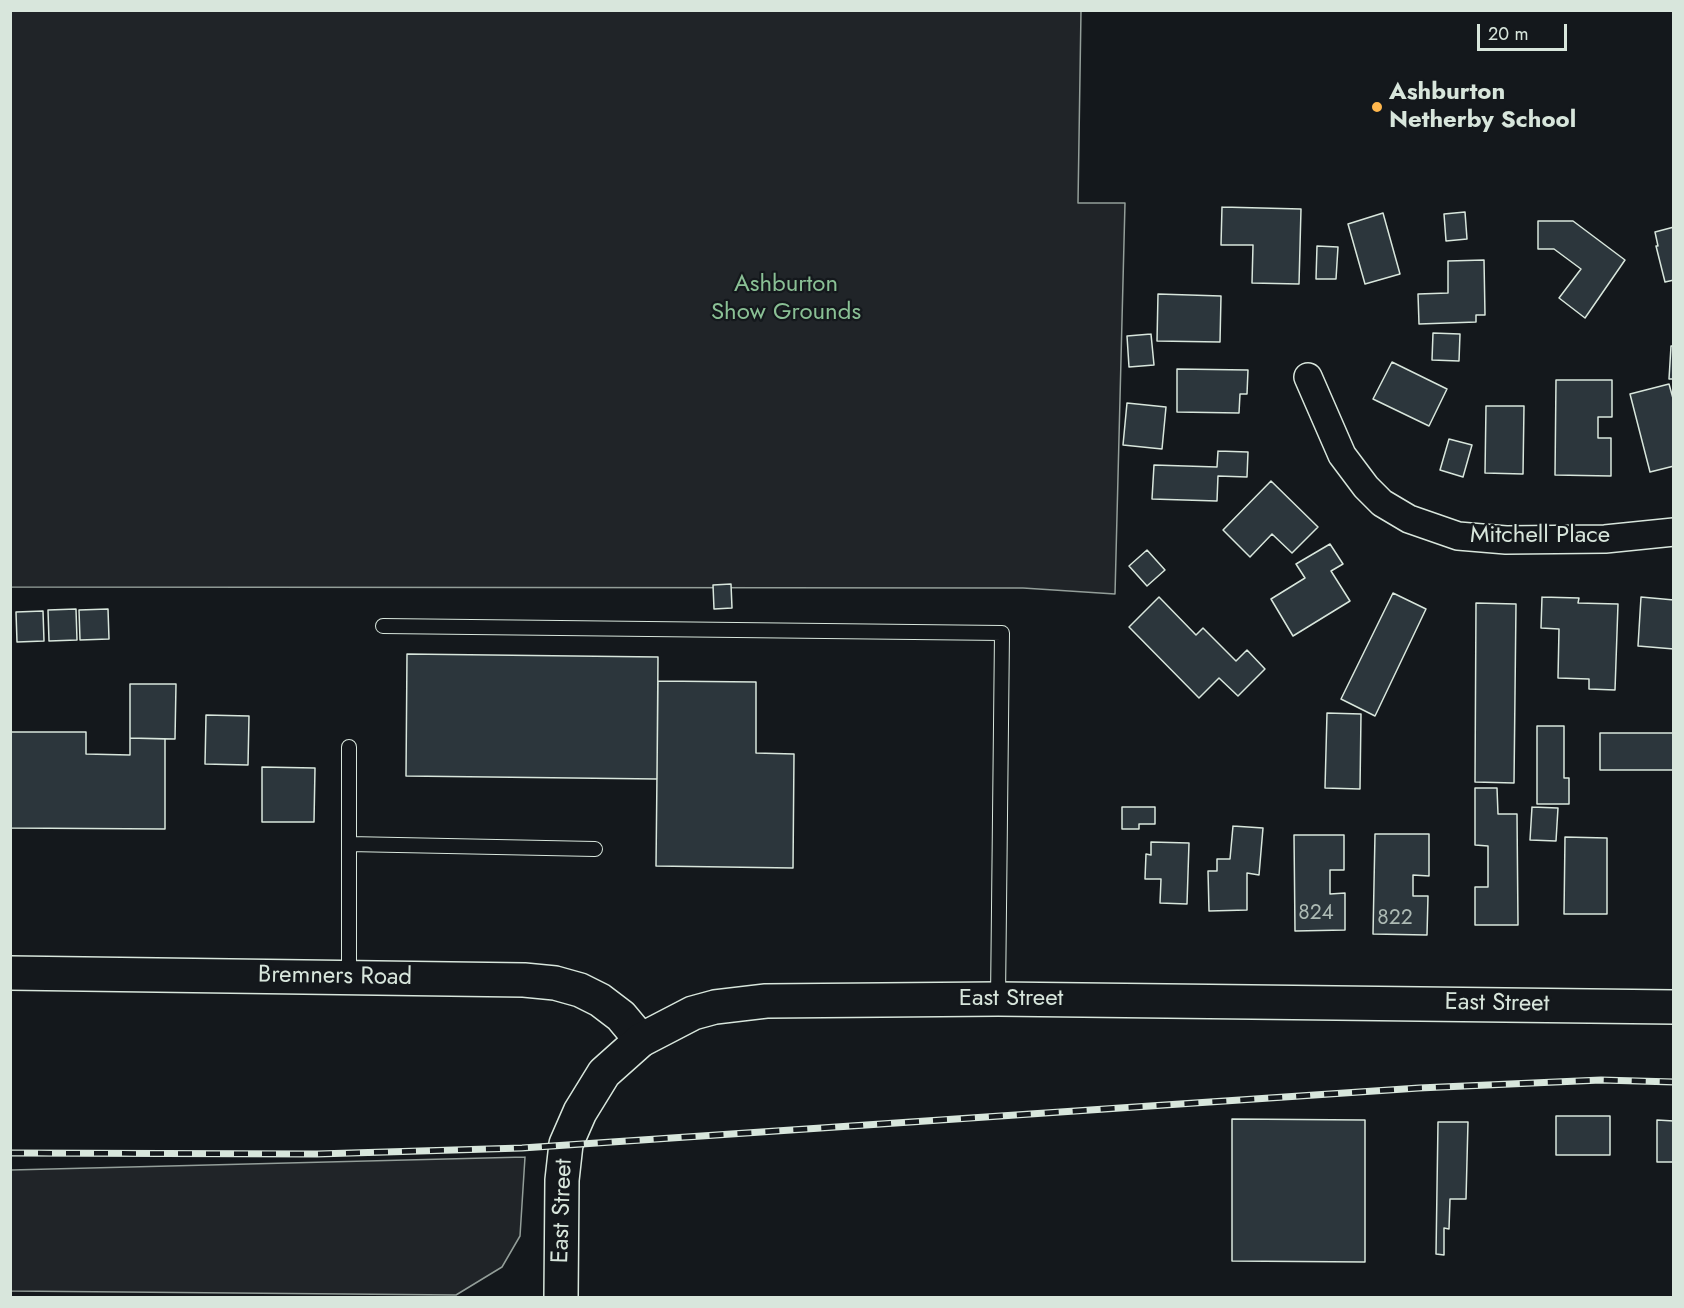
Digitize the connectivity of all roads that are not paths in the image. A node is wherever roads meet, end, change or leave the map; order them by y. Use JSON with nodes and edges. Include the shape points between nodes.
{"nodes":[{"id":1,"x":1308,"y":376,"type":"dead end"},
{"id":2,"x":1674,"y":532,"type":"edge"},
{"id":3,"x":383,"y":626,"type":"dead end"},
{"id":4,"x":349,"y":747,"type":"dead end"},
{"id":5,"x":349,"y":844,"type":"junction"},
{"id":6,"x":596,"y":849,"type":"dead end"},
{"id":7,"x":10,"y":973,"type":"edge"},
{"id":8,"x":349,"y":978,"type":"junction"},
{"id":9,"x":998,"y":999,"type":"junction"},
{"id":10,"x":1674,"y":1006,"type":"edge"},
{"id":11,"x":640,"y":1040,"type":"junction"},
{"id":12,"x":561,"y":1298,"type":"edge"}],
"edges":[{"from":1,"to":2,"type":"street","name":"Mitchell Place","via":[[1342,455],[1382,503],[1409,519],[1458,536],[1506,540],[1605,539]]},
{"from":3,"to":9,"type":"lane","via":[[1002,633]]},
{"from":4,"to":5,"type":"lane"},
{"from":5,"to":6,"type":"lane"},
{"from":5,"to":8,"type":"lane"},
{"from":7,"to":8,"type":"main road","name":"Bremners Road"},
{"from":8,"to":11,"type":"main road","name":"Bremners Road","via":[[555,983],[600,1000],[621,1016]]},
{"from":9,"to":10,"type":"main road","name":"East Street"},
{"from":9,"to":11,"type":"main road","name":"East Street","via":[[742,1003],[693,1013]]},
{"from":11,"to":12,"type":"main road","name":"East Street","via":[[604,1073],[566,1144]]}]}
